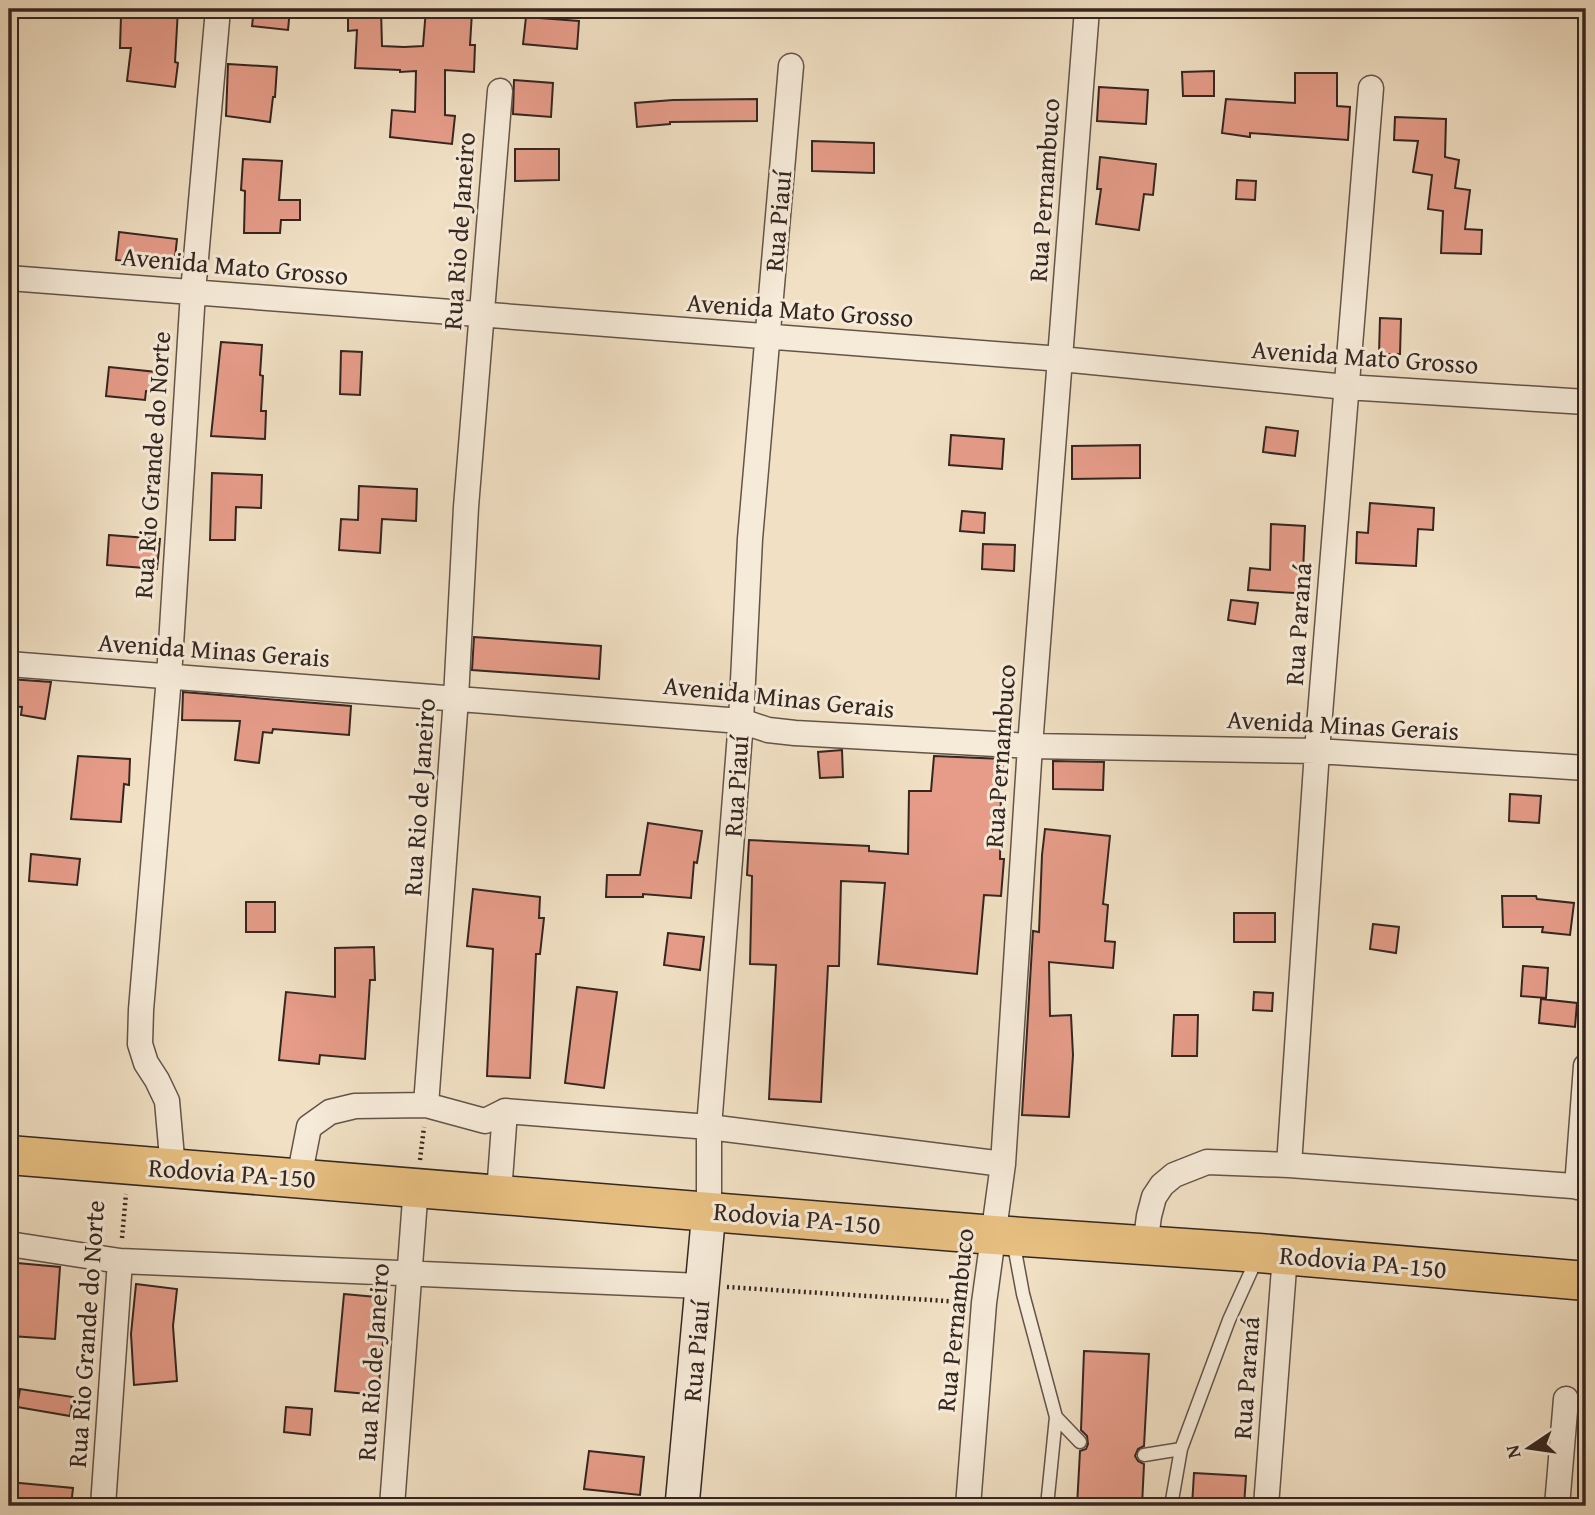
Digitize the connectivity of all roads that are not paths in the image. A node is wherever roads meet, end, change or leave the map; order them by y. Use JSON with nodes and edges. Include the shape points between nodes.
{"nodes":[{"id":1,"x":218,"y":9,"type":"edge"},
{"id":2,"x":1087,"y":9,"type":"edge"},
{"id":3,"x":791,"y":66,"type":"dead end"},
{"id":4,"x":1371,"y":88,"type":"dead end"},
{"id":5,"x":500,"y":91,"type":"dead end"},
{"id":6,"x":9,"y":278,"type":"edge"},
{"id":7,"x":193,"y":292,"type":"junction"},
{"id":8,"x":483,"y":315,"type":"junction"},
{"id":9,"x":769,"y":338,"type":"junction"},
{"id":10,"x":1061,"y":359,"type":"junction"},
{"id":11,"x":1346,"y":387,"type":"junction"},
{"id":12,"x":1586,"y":402,"type":"edge"},
{"id":13,"x":9,"y":664,"type":"edge"},
{"id":14,"x":169,"y":677,"type":"junction"},
{"id":15,"x":456,"y":698,"type":"junction"},
{"id":16,"x":741,"y":721,"type":"junction"},
{"id":17,"x":1030,"y":746,"type":"junction"},
{"id":18,"x":1317,"y":751,"type":"junction"},
{"id":19,"x":1586,"y":768,"type":"edge"},
{"id":20,"x":1586,"y":1066,"type":"edge"},
{"id":21,"x":426,"y":1105,"type":"junction"},
{"id":22,"x":505,"y":1111,"type":"junction"},
{"id":23,"x":709,"y":1127,"type":"junction"},
{"id":24,"x":9,"y":1155,"type":"edge"},
{"id":25,"x":1003,"y":1164,"type":"junction"},
{"id":26,"x":1289,"y":1165,"type":"junction"},
{"id":27,"x":173,"y":1169,"type":"junction"},
{"id":28,"x":299,"y":1178,"type":"junction"},
{"id":29,"x":416,"y":1186,"type":"junction"},
{"id":30,"x":1581,"y":1187,"type":"edge"},
{"id":31,"x":499,"y":1193,"type":"junction"},
{"id":32,"x":709,"y":1211,"type":"junction"},
{"id":33,"x":1003,"y":1236,"type":"junction"},
{"id":34,"x":9,"y":1244,"type":"edge"},
{"id":35,"x":1145,"y":1246,"type":"junction"},
{"id":36,"x":1272,"y":1254,"type":"junction"},
{"id":37,"x":120,"y":1261,"type":"junction"},
{"id":38,"x":409,"y":1274,"type":"junction"},
{"id":39,"x":1586,"y":1281,"type":"edge"},
{"id":40,"x":701,"y":1286,"type":"junction"},
{"id":41,"x":1566,"y":1399,"type":"dead end"},
{"id":42,"x":1056,"y":1417,"type":"junction"},
{"id":43,"x":1080,"y":1442,"type":"dead end"},
{"id":44,"x":1181,"y":1449,"type":"junction"},
{"id":45,"x":1144,"y":1455,"type":"dead end"},
{"id":46,"x":103,"y":1506,"type":"edge"},
{"id":47,"x":392,"y":1506,"type":"edge"},
{"id":48,"x":682,"y":1506,"type":"edge"},
{"id":49,"x":968,"y":1506,"type":"edge"},
{"id":50,"x":1047,"y":1506,"type":"edge"},
{"id":51,"x":1171,"y":1506,"type":"edge"},
{"id":52,"x":1266,"y":1506,"type":"edge"},
{"id":53,"x":1556,"y":1506,"type":"edge"}],
"edges":[{"from":1,"to":7,"type":"street","name":"Rua Rio Grande do Norte"},
{"from":2,"to":10,"type":"street","name":"Rua Pernambuco"},
{"from":3,"to":9,"type":"street","name":"Rua Piauí"},
{"from":4,"to":11,"type":"street","name":"Rua Paraná"},
{"from":5,"to":8,"type":"street","name":"Rua Rio de Janeiro"},
{"from":6,"to":7,"type":"street","name":"Avenida Mato Grosso"},
{"from":7,"to":8,"type":"street","name":"Avenida Mato Grosso"},
{"from":7,"to":14,"type":"street","name":"Rua Rio Grande do Norte"},
{"from":8,"to":9,"type":"street","name":"Avenida Mato Grosso"},
{"from":8,"to":15,"type":"street","name":"Rua Rio de Janeiro"},
{"from":9,"to":10,"type":"street","name":"Avenida Mato Grosso"},
{"from":9,"to":16,"type":"street","name":"Rua Piauí","via":[[750,539]]},
{"from":10,"to":11,"type":"street","name":"Avenida Mato Grosso"},
{"from":10,"to":17,"type":"street","name":"Rua Pernambuco"},
{"from":11,"to":12,"type":"street","name":"Avenida Mato Grosso"},
{"from":11,"to":18,"type":"street","name":"Rua Paraná"},
{"from":13,"to":14,"type":"street","name":"Avenida Minas Gerais"},
{"from":14,"to":15,"type":"street","name":"Avenida Minas Gerais"},
{"from":14,"to":27,"type":"street","name":"Rua Rio Grande do Norte","via":[[141,1044],[167,1101]]},
{"from":15,"to":16,"type":"street","name":"Avenida Minas Gerais"},
{"from":15,"to":21,"type":"street","name":"Rua Rio de Janeiro"},
{"from":16,"to":17,"type":"street","name":"Avenida Minas Gerais","via":[[795,733]]},
{"from":16,"to":23,"type":"street","name":"Rua Piauí"},
{"from":17,"to":18,"type":"street","name":"Avenida Minas Gerais"},
{"from":17,"to":25,"type":"street","name":"Rua Pernambuco"},
{"from":18,"to":19,"type":"street","name":"Avenida Minas Gerais"},
{"from":18,"to":26,"type":"street","name":"Rua Paraná"},
{"from":20,"to":30,"type":"street"},
{"from":21,"to":22,"type":"street","via":[[485,1121]]},
{"from":21,"to":28,"type":"street","via":[[355,1106],[330,1112],[309,1127]]},
{"from":22,"to":23,"type":"street"},
{"from":22,"to":31,"type":"street"},
{"from":23,"to":25,"type":"street"},
{"from":23,"to":32,"type":"street","name":"Rua Piauí"},
{"from":24,"to":27,"type":"highway","name":"Rodovia PA-150"},
{"from":25,"to":33,"type":"street","name":"Rua Pernambuco"},
{"from":26,"to":30,"type":"street"},
{"from":26,"to":35,"type":"street","via":[[1207,1163],[1174,1175],[1154,1197]]},
{"from":27,"to":28,"type":"highway","name":"Rodovia PA-150"},
{"from":28,"to":29,"type":"highway","name":"Rodovia PA-150"},
{"from":29,"to":31,"type":"highway","name":"Rodovia PA-150"},
{"from":29,"to":38,"type":"street","name":"Rua Rio de Janeiro"},
{"from":31,"to":32,"type":"highway","name":"Rodovia PA-150"},
{"from":32,"to":33,"type":"highway","name":"Rodovia PA-150"},
{"from":32,"to":40,"type":"street","name":"Rua Piauí"},
{"from":33,"to":35,"type":"highway","name":"Rodovia PA-150"},
{"from":33,"to":42,"type":"lane"},
{"from":33,"to":49,"type":"street","name":"Rua Pernambuco","via":[[984,1303]]},
{"from":34,"to":37,"type":"street"},
{"from":35,"to":36,"type":"highway","name":"Rodovia PA-150"},
{"from":36,"to":39,"type":"highway","name":"Rodovia PA-150"},
{"from":36,"to":44,"type":"lane","via":[[1229,1320]]},
{"from":36,"to":52,"type":"street","name":"Rua Paraná"},
{"from":37,"to":38,"type":"street"},
{"from":37,"to":46,"type":"street","name":"Rua Rio Grande do Norte"},
{"from":38,"to":40,"type":"street"},
{"from":38,"to":47,"type":"street","name":"Rua Rio de Janeiro"},
{"from":40,"to":48,"type":"street","name":"Rua Piauí"},
{"from":41,"to":53,"type":"street"},
{"from":42,"to":43,"type":"lane"},
{"from":42,"to":50,"type":"lane"},
{"from":44,"to":45,"type":"lane"},
{"from":44,"to":51,"type":"lane"}]}
